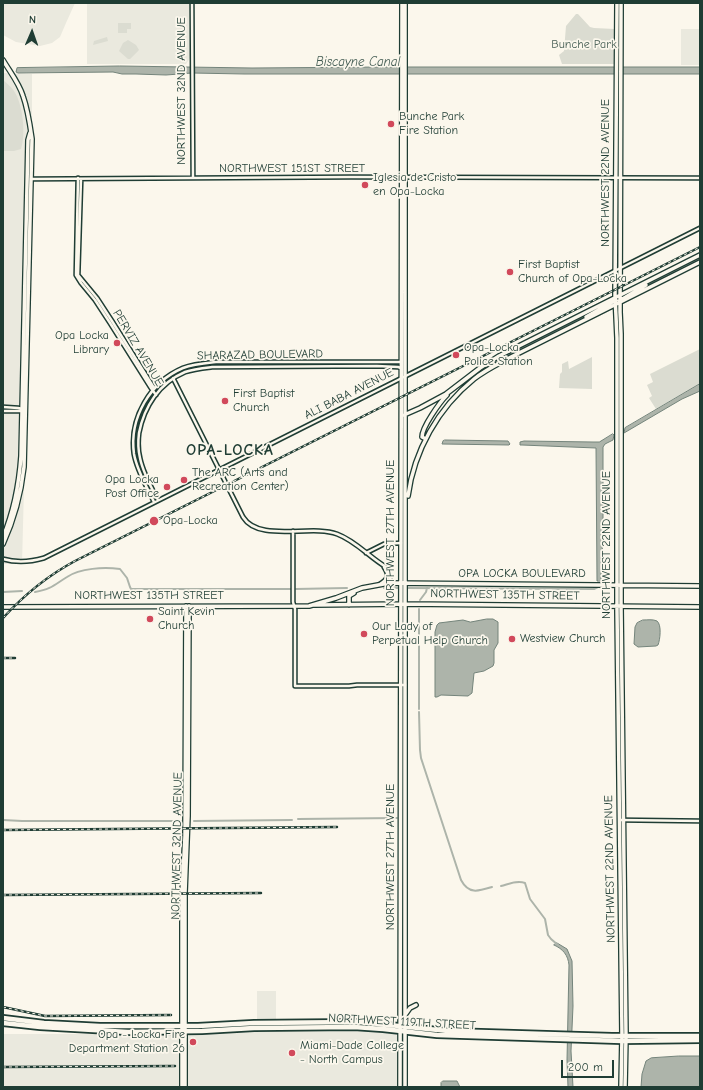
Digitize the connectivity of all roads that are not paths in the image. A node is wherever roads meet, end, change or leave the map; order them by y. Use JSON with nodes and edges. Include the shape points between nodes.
{"nodes":[{"id":1,"x":192,"y":3,"type":"edge"},
{"id":2,"x":402,"y":3,"type":"edge"},
{"id":3,"x":405,"y":3,"type":"edge"},
{"id":4,"x":617,"y":3,"type":"edge"},
{"id":5,"x":621,"y":3,"type":"edge"},
{"id":6,"x":3,"y":60,"type":"edge"},
{"id":7,"x":403,"y":66,"type":"junction"},
{"id":8,"x":619,"y":66,"type":"junction"},
{"id":9,"x":403,"y":177,"type":"junction"},
{"id":10,"x":80,"y":178,"type":"junction"},
{"id":11,"x":192,"y":178,"type":"junction"},
{"id":12,"x":617,"y":178,"type":"junction"},
{"id":13,"x":700,"y":178,"type":"edge"},
{"id":14,"x":29,"y":179,"type":"junction"},
{"id":15,"x":700,"y":228,"type":"edge"},
{"id":16,"x":700,"y":255,"type":"edge"},
{"id":17,"x":700,"y":262,"type":"edge"},
{"id":18,"x":618,"y":269,"type":"junction"},
{"id":19,"x":618,"y":300,"type":"junction"},
{"id":20,"x":317,"y":362,"type":"junction"},
{"id":21,"x":401,"y":362,"type":"junction"},
{"id":22,"x":317,"y":367,"type":"junction"},
{"id":23,"x":403,"y":368,"type":"junction"},
{"id":24,"x":171,"y":375,"type":"junction"},
{"id":25,"x":403,"y":377,"type":"junction"},
{"id":26,"x":173,"y":379,"type":"junction"},
{"id":27,"x":454,"y":388,"type":"junction"},
{"id":28,"x":153,"y":389,"type":"junction"},
{"id":29,"x":156,"y":394,"type":"junction"},
{"id":30,"x":3,"y":407,"type":"edge"},
{"id":31,"x":23,"y":410,"type":"junction"},
{"id":32,"x":3,"y":411,"type":"edge"},
{"id":33,"x":406,"y":414,"type":"junction"},
{"id":34,"x":401,"y":416,"type":"junction"},
{"id":35,"x":426,"y":439,"type":"junction"},
{"id":36,"x":403,"y":467,"type":"junction"},
{"id":37,"x":219,"y":470,"type":"junction"},
{"id":38,"x":158,"y":500,"type":"junction"},
{"id":39,"x":154,"y":502,"type":"junction"},
{"id":40,"x":406,"y":505,"type":"junction"},
{"id":41,"x":293,"y":531,"type":"junction"},
{"id":42,"x":3,"y":537,"type":"edge"},
{"id":43,"x":403,"y":543,"type":"junction"},
{"id":44,"x":3,"y":544,"type":"edge"},
{"id":45,"x":366,"y":553,"type":"junction"},
{"id":46,"x":3,"y":559,"type":"edge"},
{"id":47,"x":382,"y":565,"type":"junction"},
{"id":48,"x":392,"y":583,"type":"junction"},
{"id":49,"x":380,"y":584,"type":"junction"},
{"id":50,"x":403,"y":584,"type":"junction"},
{"id":51,"x":373,"y":585,"type":"junction"},
{"id":52,"x":619,"y":585,"type":"junction"},
{"id":53,"x":700,"y":586,"type":"edge"},
{"id":54,"x":403,"y":604,"type":"junction"},
{"id":55,"x":294,"y":605,"type":"junction"},
{"id":56,"x":349,"y":605,"type":"junction"},
{"id":57,"x":187,"y":606,"type":"junction"},
{"id":58,"x":309,"y":606,"type":"junction"},
{"id":59,"x":3,"y":607,"type":"edge"},
{"id":60,"x":619,"y":607,"type":"junction"},
{"id":61,"x":700,"y":607,"type":"edge"},
{"id":62,"x":403,"y":685,"type":"junction"},
{"id":63,"x":401,"y":815,"type":"junction"},
{"id":64,"x":405,"y":820,"type":"junction"},
{"id":65,"x":621,"y":820,"type":"junction"},
{"id":66,"x":700,"y":821,"type":"edge"},
{"id":67,"x":403,"y":860,"type":"junction"},
{"id":68,"x":416,"y":1005,"type":"dead end"},
{"id":69,"x":404,"y":1016,"type":"junction"},
{"id":70,"x":3,"y":1018,"type":"edge"},
{"id":71,"x":3,"y":1023,"type":"edge"},
{"id":72,"x":80,"y":1028,"type":"junction"},
{"id":73,"x":184,"y":1029,"type":"junction"},
{"id":74,"x":402,"y":1029,"type":"junction"},
{"id":75,"x":700,"y":1036,"type":"edge"},
{"id":76,"x":624,"y":1038,"type":"junction"},
{"id":77,"x":700,"y":1040,"type":"edge"},
{"id":78,"x":182,"y":1087,"type":"edge"},
{"id":79,"x":185,"y":1087,"type":"edge"},
{"id":80,"x":400,"y":1087,"type":"edge"},
{"id":81,"x":405,"y":1087,"type":"edge"},
{"id":82,"x":621,"y":1087,"type":"edge"},
{"id":83,"x":625,"y":1087,"type":"edge"}],
"edges":[{"from":1,"to":11,"type":"street","name":"NORTHWEST 32ND AVENUE"},
{"from":2,"to":7,"type":"main road","name":"NORTHWEST 27TH AVENUE"},
{"from":3,"to":7,"type":"main road","name":"NORTHWEST 27TH AVENUE"},
{"from":4,"to":8,"type":"main road","name":"NORTHWEST 22ND AVENUE"},
{"from":5,"to":8,"type":"main road","name":"NORTHWEST 22ND AVENUE"},
{"from":6,"to":14,"type":"main road","via":[[12,73],[26,105],[30,130]]},
{"from":7,"to":9,"type":"main road","name":"NORTHWEST 27TH AVENUE"},
{"from":8,"to":12,"type":"main road","name":"NORTHWEST 22ND AVENUE","via":[[621,157]]},
{"from":9,"to":11,"type":"street","name":"NORTHWEST 151ST STREET"},
{"from":9,"to":12,"type":"street","name":"NORTHWEST 151ST STREET"},
{"from":9,"to":21,"type":"main road","name":"NORTHWEST 27TH AVENUE"},
{"from":9,"to":23,"type":"main road","name":"NORTHWEST 27TH AVENUE"},
{"from":10,"to":11,"type":"street","name":"NORTHWEST 151ST STREET"},
{"from":10,"to":14,"type":"street","name":"NORTHWEST 151ST STREET"},
{"from":10,"to":28,"type":"street","name":"PERVIZ AVENUE","via":[[76,275]]},
{"from":12,"to":13,"type":"street","name":"NORTHWEST 151ST STREET"},
{"from":12,"to":18,"type":"main road","name":"NORTHWEST 22ND AVENUE"},
{"from":14,"to":31,"type":"main road"},
{"from":15,"to":18,"type":"street","name":"ALI BABA AVENUE"},
{"from":16,"to":19,"type":"main road"},
{"from":17,"to":19,"type":"main road"},
{"from":18,"to":19,"type":"main road","name":"NORTHWEST 22ND AVENUE"},
{"from":18,"to":25,"type":"street","name":"ALI BABA AVENUE"},
{"from":19,"to":27,"type":"main road","via":[[499,356]]},
{"from":19,"to":35,"type":"main road","via":[[474,379],[448,404]]},
{"from":19,"to":52,"type":"main road","name":"NORTHWEST 22ND AVENUE","via":[[621,427]]},
{"from":20,"to":21,"type":"street","name":"SHARAZAD BOULEVARD"},
{"from":20,"to":22,"type":"street"},
{"from":20,"to":24,"type":"street","name":"SHARAZAD BOULEVARD","via":[[212,362],[184,367]]},
{"from":21,"to":23,"type":"main road","via":[[404,363]]},
{"from":22,"to":23,"type":"street","name":"SHARAZAD BOULEVARD"},
{"from":22,"to":26,"type":"street","name":"SHARAZAD BOULEVARD","via":[[212,367],[186,372]]},
{"from":23,"to":25,"type":"main road","name":"NORTHWEST 27TH AVENUE"},
{"from":24,"to":26,"type":"street"},
{"from":24,"to":28,"type":"street","name":"SHARAZAD BOULEVARD"},
{"from":25,"to":33,"type":"main road","name":"NORTHWEST 27TH AVENUE"},
{"from":25,"to":34,"type":"main road","name":"NORTHWEST 27TH AVENUE"},
{"from":25,"to":37,"type":"street","name":"ALI BABA AVENUE"},
{"from":26,"to":29,"type":"street","name":"SHARAZAD BOULEVARD"},
{"from":26,"to":37,"type":"street"},
{"from":27,"to":33,"type":"main road"},
{"from":27,"to":35,"type":"main road","via":[[443,399],[422,432],[422,437]]},
{"from":28,"to":29,"type":"street","name":"PERVIZ AVENUE"},
{"from":28,"to":39,"type":"street","name":"SHARAZAD BOULEVARD","via":[[138,418],[134,449],[140,473]]},
{"from":29,"to":38,"type":"street","name":"SHARAZAD BOULEVARD","via":[[142,419],[138,441],[139,457]]},
{"from":30,"to":31,"type":"street"},
{"from":31,"to":32,"type":"street"},
{"from":31,"to":42,"type":"main road","via":[[20,476]]},
{"from":31,"to":44,"type":"main road","via":[[24,458],[21,487]]},
{"from":33,"to":34,"type":"main road"},
{"from":33,"to":36,"type":"main road","name":"NORTHWEST 27TH AVENUE"},
{"from":34,"to":36,"type":"main road","name":"NORTHWEST 27TH AVENUE"},
{"from":35,"to":40,"type":"main road","via":[[413,470]]},
{"from":36,"to":40,"type":"main road","name":"NORTHWEST 27TH AVENUE","via":[[406,473]]},
{"from":36,"to":43,"type":"main road","name":"NORTHWEST 27TH AVENUE"},
{"from":37,"to":38,"type":"street","name":"ALI BABA AVENUE"},
{"from":37,"to":41,"type":"street","via":[[248,523],[266,531]]},
{"from":38,"to":39,"type":"street","name":"ALI BABA AVENUE"},
{"from":39,"to":46,"type":"street","name":"ALI BABA AVENUE","via":[[44,558],[26,562]]},
{"from":40,"to":43,"type":"main road","name":"NORTHWEST 27TH AVENUE"},
{"from":41,"to":45,"type":"street","via":[[323,531],[336,534]]},
{"from":41,"to":55,"type":"street"},
{"from":43,"to":45,"type":"street","via":[[384,544]]},
{"from":43,"to":50,"type":"main road","name":"NORTHWEST 27TH AVENUE"},
{"from":45,"to":47,"type":"street"},
{"from":47,"to":48,"type":"street","via":[[389,571]]},
{"from":47,"to":49,"type":"street","via":[[387,576]]},
{"from":48,"to":49,"type":"main road","name":"OPA LOCKA BOULEVARD"},
{"from":48,"to":50,"type":"main road","name":"OPA LOCKA BOULEVARD"},
{"from":49,"to":51,"type":"main road","name":"OPA LOCKA BOULEVARD"},
{"from":50,"to":52,"type":"main road","name":"OPA LOCKA BOULEVARD"},
{"from":50,"to":54,"type":"main road","name":"NORTHWEST 27TH AVENUE"},
{"from":51,"to":56,"type":"main road","via":[[350,594]]},
{"from":51,"to":58,"type":"main road","name":"OPA LOCKA BOULEVARD"},
{"from":52,"to":53,"type":"main road","name":"OPA LOCKA BOULEVARD"},
{"from":52,"to":60,"type":"main road","name":"NORTHWEST 22ND AVENUE"},
{"from":54,"to":56,"type":"main road","name":"NORTHWEST 135TH STREET"},
{"from":54,"to":60,"type":"main road","name":"NORTHWEST 135TH STREET"},
{"from":54,"to":62,"type":"main road","name":"NORTHWEST 27TH AVENUE"},
{"from":55,"to":57,"type":"main road","name":"NORTHWEST 135TH STREET"},
{"from":55,"to":58,"type":"main road","name":"OPA LOCKA BOULEVARD"},
{"from":55,"to":62,"type":"street","via":[[295,686]]},
{"from":56,"to":58,"type":"main road","name":"NORTHWEST 135TH STREET"},
{"from":57,"to":59,"type":"main road","name":"NORTHWEST 135TH STREET"},
{"from":57,"to":73,"type":"main road","name":"NORTHWEST 32ND AVENUE","via":[[188,816]]},
{"from":60,"to":61,"type":"main road","name":"NORTHWEST 135TH STREET"},
{"from":60,"to":65,"type":"main road","name":"NORTHWEST 22ND AVENUE"},
{"from":62,"to":63,"type":"main road","name":"NORTHWEST 27TH AVENUE"},
{"from":62,"to":64,"type":"main road","name":"NORTHWEST 27TH AVENUE"},
{"from":63,"to":64,"type":"main road"},
{"from":63,"to":67,"type":"main road","name":"NORTHWEST 27TH AVENUE"},
{"from":64,"to":67,"type":"main road","name":"NORTHWEST 27TH AVENUE"},
{"from":65,"to":66,"type":"street"},
{"from":65,"to":76,"type":"main road","name":"NORTHWEST 22ND AVENUE"},
{"from":67,"to":69,"type":"main road","name":"NORTHWEST 27TH AVENUE"},
{"from":67,"to":74,"type":"main road","name":"NORTHWEST 27TH AVENUE"},
{"from":68,"to":69,"type":"main road"},
{"from":69,"to":74,"type":"main road","name":"NORTHWEST 27TH AVENUE"},
{"from":70,"to":72,"type":"highway"},
{"from":71,"to":72,"type":"highway","via":[[40,1028]]},
{"from":72,"to":73,"type":"highway","name":"NORTHWEST 119TH STREET"},
{"from":73,"to":74,"type":"highway","name":"NORTHWEST 119TH STREET","via":[[254,1023],[359,1022]]},
{"from":73,"to":78,"type":"main road","name":"NORTHWEST 32ND AVENUE"},
{"from":73,"to":79,"type":"main road","name":"NORTHWEST 32ND AVENUE"},
{"from":74,"to":76,"type":"highway","name":"NORTHWEST 119TH STREET"},
{"from":74,"to":80,"type":"main road","name":"NORTHWEST 27TH AVENUE"},
{"from":74,"to":81,"type":"main road","name":"NORTHWEST 27TH AVENUE"},
{"from":75,"to":76,"type":"highway","name":"NORTHWEST 119TH STREET"},
{"from":76,"to":77,"type":"highway","name":"NORTHWEST 119TH STREET"},
{"from":76,"to":82,"type":"main road","name":"NORTHWEST 22ND AVENUE"},
{"from":76,"to":83,"type":"main road","name":"NORTHWEST 22ND AVENUE"}]}
